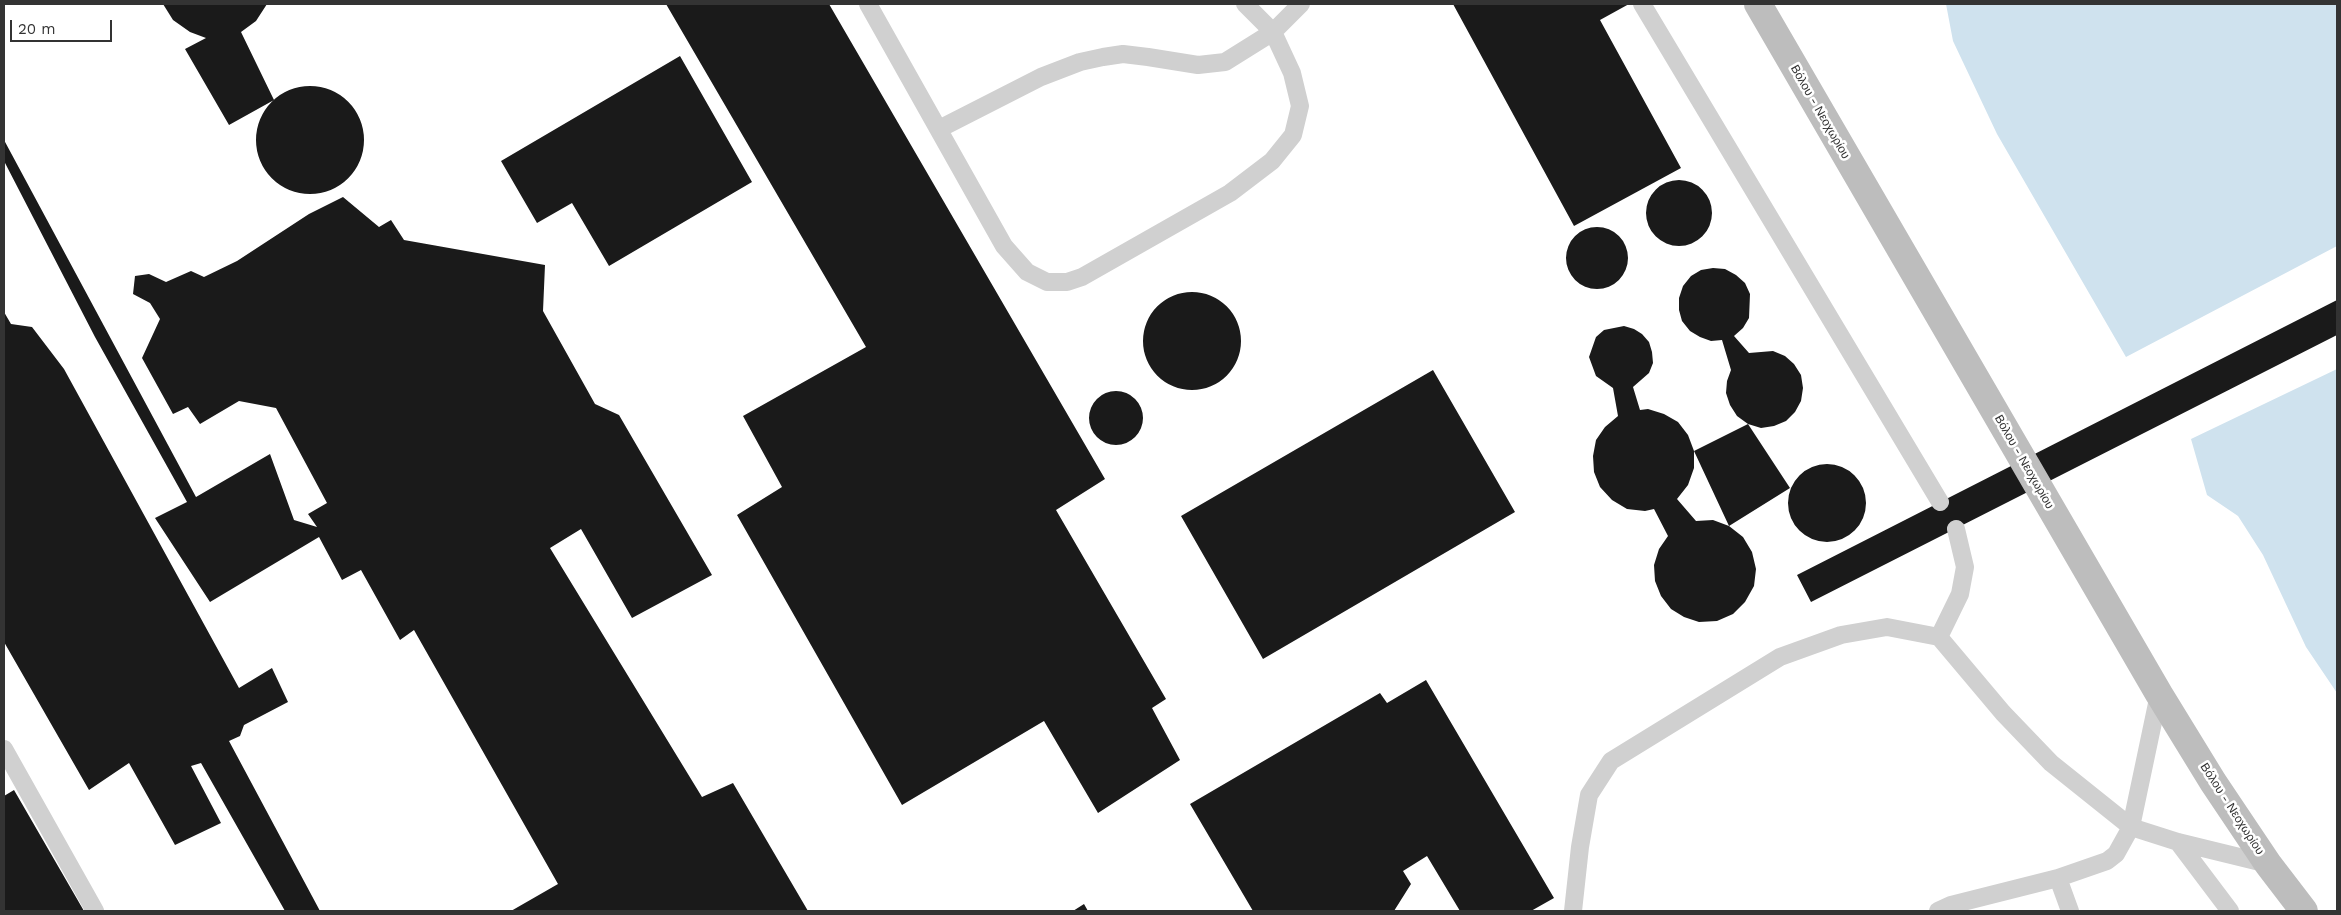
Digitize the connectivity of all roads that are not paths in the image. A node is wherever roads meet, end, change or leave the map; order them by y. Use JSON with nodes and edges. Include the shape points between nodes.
{"nodes":[{"id":1,"x":868,"y":4,"type":"edge"},
{"id":2,"x":1245,"y":4,"type":"edge"},
{"id":3,"x":1301,"y":4,"type":"edge"},
{"id":4,"x":1642,"y":4,"type":"edge"},
{"id":5,"x":1758,"y":4,"type":"edge"},
{"id":6,"x":1273,"y":32,"type":"junction"},
{"id":7,"x":939,"y":129,"type":"junction"},
{"id":8,"x":1940,"y":502,"type":"dead end"},
{"id":9,"x":1956,"y":529,"type":"dead end"},
{"id":10,"x":1939,"y":636,"type":"junction"},
{"id":11,"x":2159,"y":694,"type":"junction"},
{"id":12,"x":4,"y":749,"type":"edge"},
{"id":13,"x":8,"y":767,"type":"edge"},
{"id":14,"x":2131,"y":827,"type":"junction"},
{"id":15,"x":2178,"y":842,"type":"junction"},
{"id":16,"x":2268,"y":864,"type":"junction"},
{"id":17,"x":2058,"y":878,"type":"junction"},
{"id":18,"x":95,"y":911,"type":"edge"},
{"id":19,"x":1572,"y":911,"type":"edge"},
{"id":20,"x":1938,"y":911,"type":"edge"},
{"id":21,"x":2070,"y":911,"type":"edge"},
{"id":22,"x":2230,"y":911,"type":"edge"},
{"id":23,"x":2304,"y":911,"type":"edge"}],
"edges":[{"from":1,"to":7,"type":"lane"},
{"from":2,"to":6,"type":"lane"},
{"from":3,"to":6,"type":"lane"},
{"from":4,"to":8,"type":"lane"},
{"from":5,"to":11,"type":"main road","name":"Βόλου - Νεοχωρίου"},
{"from":6,"to":7,"type":"lane","via":[[1231,58],[1213,65],[1123,54],[1080,62],[1041,77]]},
{"from":6,"to":7,"type":"lane","via":[[1292,73],[1300,106],[1293,135],[1283,149],[1253,178],[1230,193],[1082,277],[1067,282],[1047,282],[1027,272],[1004,246]]},
{"from":9,"to":10,"type":"lane","via":[[1965,567],[1960,594]]},
{"from":10,"to":14,"type":"lane","via":[[2003,713],[2051,763]]},
{"from":10,"to":19,"type":"lane","via":[[1887,627],[1841,635],[1780,657],[1611,761],[1589,795]]},
{"from":11,"to":14,"type":"lane"},
{"from":11,"to":16,"type":"main road","name":"Βόλου - Νεοχωρίου"},
{"from":12,"to":13,"type":"lane"},
{"from":13,"to":18,"type":"lane"},
{"from":14,"to":15,"type":"lane"},
{"from":14,"to":17,"type":"lane","via":[[2116,854],[2107,861]]},
{"from":15,"to":16,"type":"lane"},
{"from":15,"to":22,"type":"lane"},
{"from":16,"to":23,"type":"main road","name":"Βόλου - Νεοχωρίου"},
{"from":17,"to":20,"type":"lane"},
{"from":17,"to":21,"type":"lane"}]}
